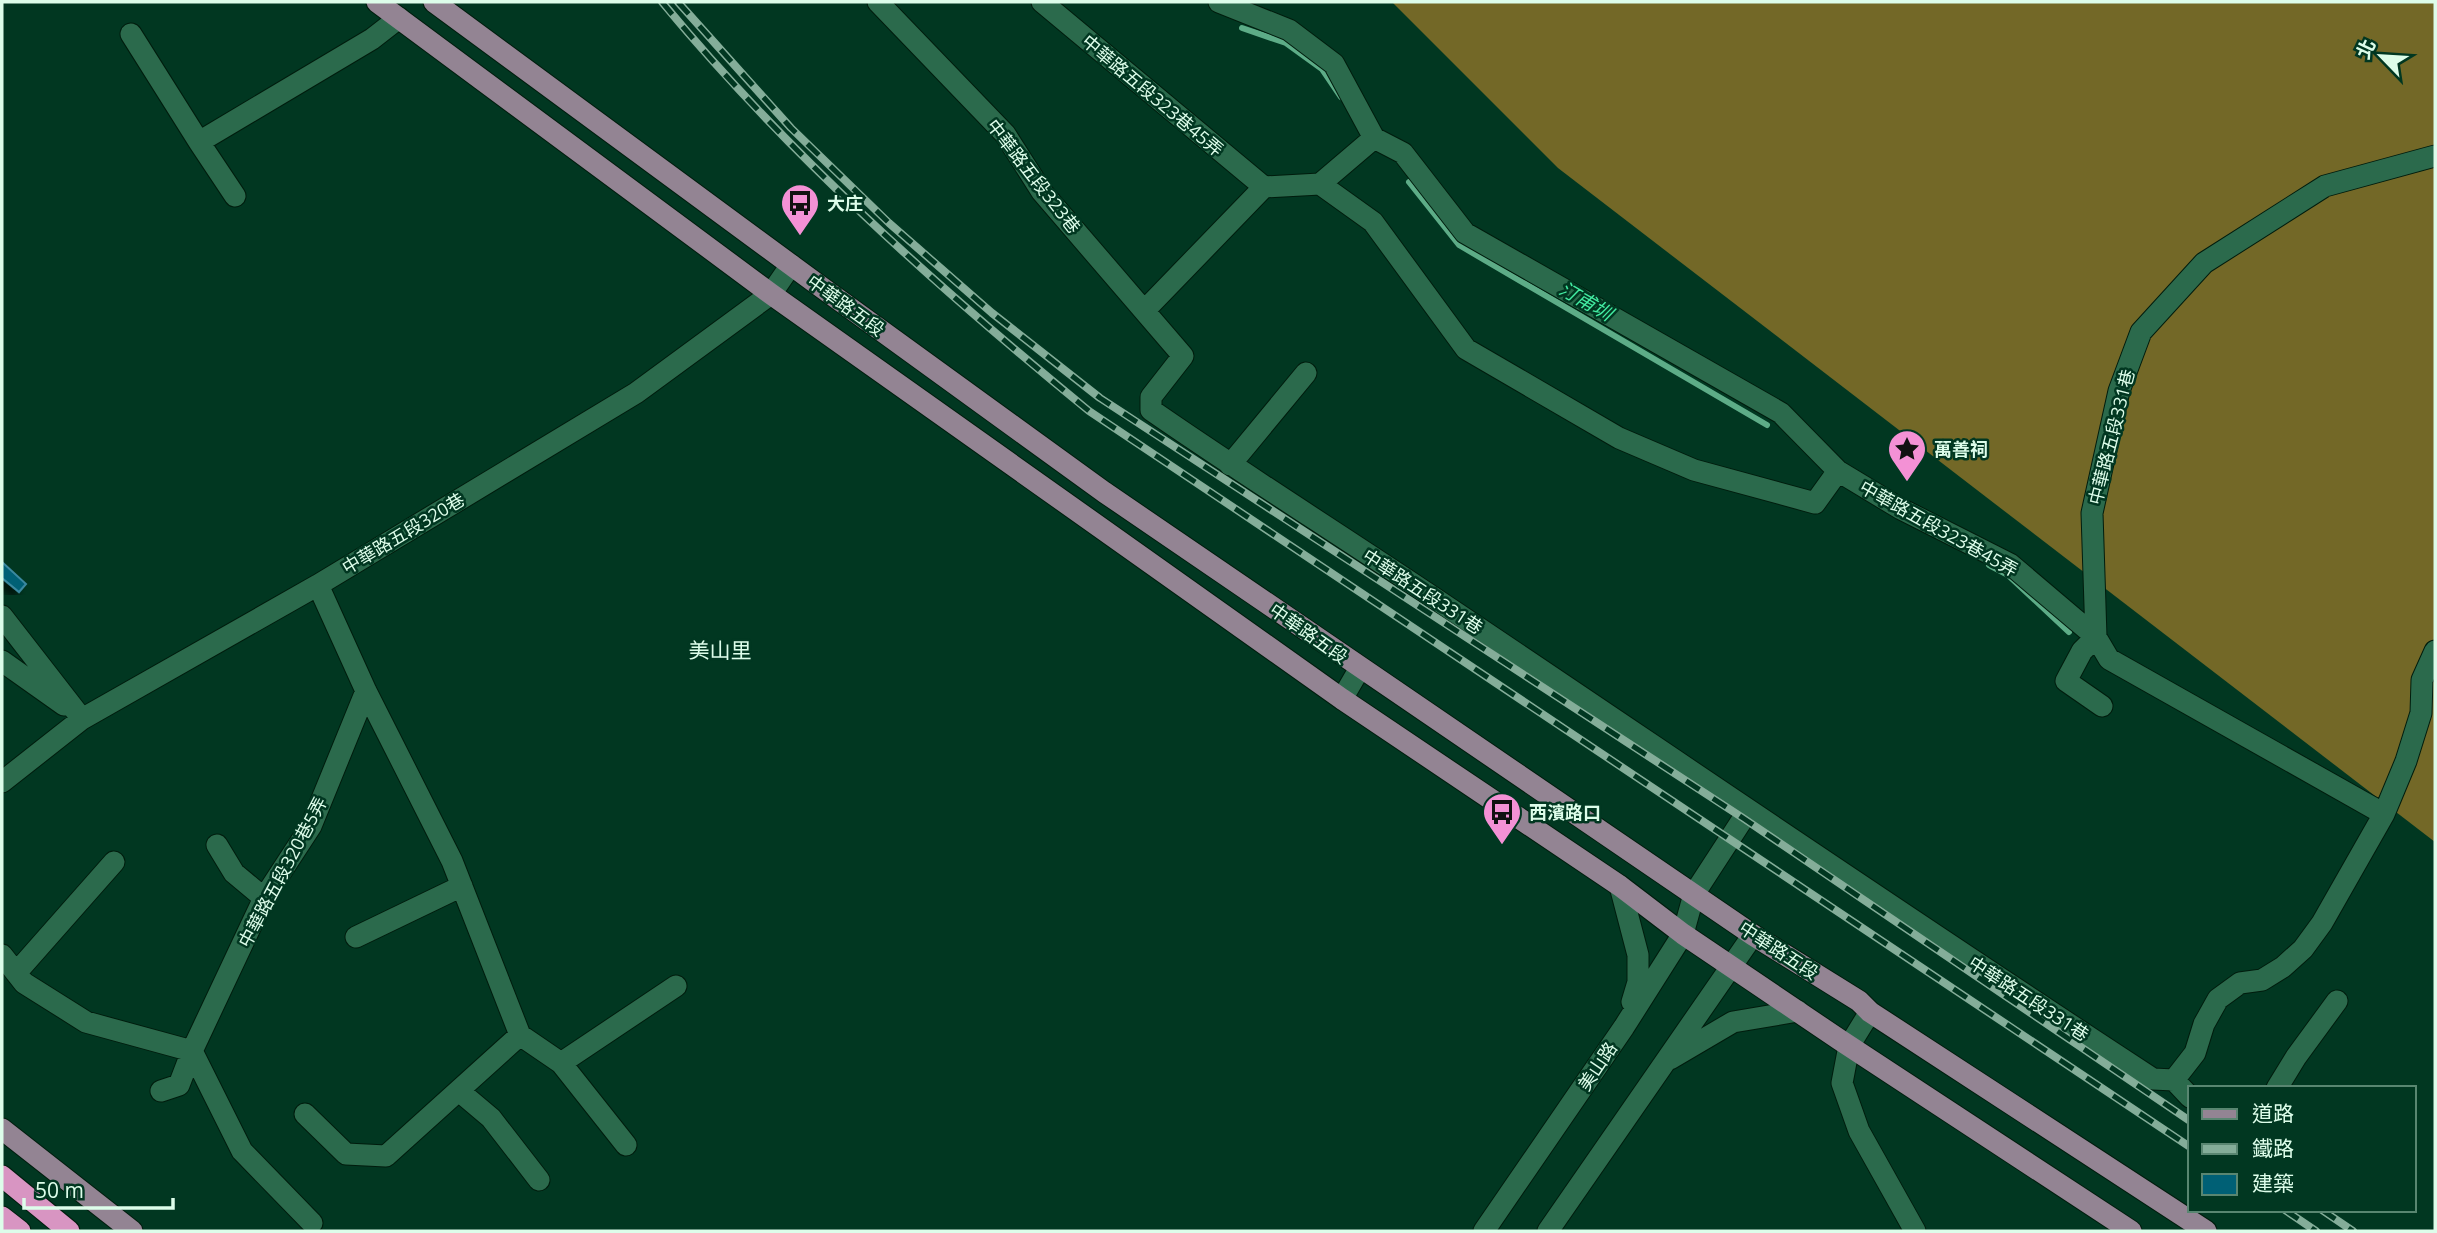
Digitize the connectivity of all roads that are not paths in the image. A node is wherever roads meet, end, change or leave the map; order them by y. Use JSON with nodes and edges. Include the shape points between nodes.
{"nodes":[{"id":1,"x":377,"y":2,"type":"edge"},
{"id":2,"x":434,"y":2,"type":"edge"},
{"id":3,"x":878,"y":2,"type":"edge"},
{"id":4,"x":1042,"y":2,"type":"edge"},
{"id":5,"x":1219,"y":2,"type":"edge"},
{"id":6,"x":1255,"y":2,"type":"edge"},
{"id":7,"x":399,"y":18,"type":"junction"},
{"id":8,"x":1289,"y":30,"type":"junction"},
{"id":9,"x":131,"y":34,"type":"dead end"},
{"id":10,"x":1374,"y":138,"type":"junction"},
{"id":11,"x":198,"y":142,"type":"junction"},
{"id":12,"x":2435,"y":156,"type":"edge"},
{"id":13,"x":1320,"y":184,"type":"junction"},
{"id":14,"x":1264,"y":187,"type":"junction"},
{"id":15,"x":235,"y":196,"type":"dead end"},
{"id":16,"x":791,"y":265,"type":"junction"},
{"id":17,"x":771,"y":294,"type":"junction"},
{"id":18,"x":1144,"y":310,"type":"junction"},
{"id":19,"x":1183,"y":356,"type":"joint"},
{"id":20,"x":1306,"y":373,"type":"dead end"},
{"id":21,"x":1230,"y":465,"type":"junction"},
{"id":22,"x":1838,"y":471,"type":"junction"},
{"id":23,"x":318,"y":585,"type":"junction"},
{"id":24,"x":2,"y":615,"type":"edge"},
{"id":25,"x":2096,"y":638,"type":"junction"},
{"id":26,"x":2435,"y":651,"type":"edge"},
{"id":27,"x":2,"y":661,"type":"edge"},
{"id":28,"x":1360,"y":668,"type":"junction"},
{"id":29,"x":366,"y":691,"type":"junction"},
{"id":30,"x":1342,"y":699,"type":"junction"},
{"id":31,"x":2102,"y":706,"type":"dead end"},
{"id":32,"x":82,"y":719,"type":"junction"},
{"id":33,"x":2,"y":782,"type":"edge"},
{"id":34,"x":1748,"y":810,"type":"junction"},
{"id":35,"x":2384,"y":814,"type":"junction"},
{"id":36,"x":216,"y":845,"type":"dead end"},
{"id":37,"x":114,"y":862,"type":"dead end"},
{"id":38,"x":462,"y":886,"type":"junction"},
{"id":39,"x":1620,"y":886,"type":"junction"},
{"id":40,"x":1694,"y":894,"type":"junction"},
{"id":41,"x":264,"y":898,"type":"junction"},
{"id":42,"x":1683,"y":934,"type":"junction"},
{"id":43,"x":1752,"y":935,"type":"junction"},
{"id":44,"x":356,"y":937,"type":"dead end"},
{"id":45,"x":2,"y":955,"type":"edge"},
{"id":46,"x":1731,"y":966,"type":"junction"},
{"id":47,"x":16,"y":973,"type":"junction"},
{"id":48,"x":676,"y":985,"type":"dead end"},
{"id":49,"x":2337,"y":1001,"type":"dead end"},
{"id":50,"x":1798,"y":1012,"type":"junction"},
{"id":51,"x":1870,"y":1012,"type":"junction"},
{"id":52,"x":1624,"y":1027,"type":"junction"},
{"id":53,"x":520,"y":1035,"type":"junction"},
{"id":54,"x":1849,"y":1046,"type":"junction"},
{"id":55,"x":192,"y":1051,"type":"junction"},
{"id":56,"x":1665,"y":1062,"type":"junction"},
{"id":57,"x":561,"y":1063,"type":"junction"},
{"id":58,"x":2174,"y":1080,"type":"junction"},
{"id":59,"x":2278,"y":1086,"type":"edge"},
{"id":60,"x":161,"y":1091,"type":"dead end"},
{"id":61,"x":459,"y":1091,"type":"junction"},
{"id":62,"x":2188,"y":1095,"type":"edge"},
{"id":63,"x":305,"y":1114,"type":"dead end"},
{"id":64,"x":2,"y":1129,"type":"edge"},
{"id":65,"x":626,"y":1145,"type":"dead end"},
{"id":66,"x":539,"y":1180,"type":"dead end"},
{"id":67,"x":8,"y":1181,"type":"edge"},
{"id":68,"x":2,"y":1217,"type":"edge"},
{"id":69,"x":312,"y":1223,"type":"dead end"},
{"id":70,"x":20,"y":1231,"type":"edge"},
{"id":71,"x":69,"y":1231,"type":"edge"},
{"id":72,"x":80,"y":1231,"type":"edge"},
{"id":73,"x":132,"y":1231,"type":"edge"},
{"id":74,"x":1484,"y":1231,"type":"edge"},
{"id":75,"x":1548,"y":1231,"type":"edge"},
{"id":76,"x":1915,"y":1231,"type":"edge"},
{"id":77,"x":2131,"y":1231,"type":"edge"},
{"id":78,"x":2206,"y":1231,"type":"edge"}],
"edges":[{"from":1,"to":7,"type":"main road","name":"中華路五段"},
{"from":2,"to":16,"type":"main road","name":"中華路五段"},
{"from":3,"to":18,"type":"street","name":"中華路五段323巷","via":[[1006,134],[1042,192]]},
{"from":4,"to":14,"type":"street","name":"中華路五段323巷45弄"},
{"from":5,"to":8,"type":"street"},
{"from":6,"to":8,"type":"street"},
{"from":7,"to":11,"type":"street","via":[[372,39]]},
{"from":7,"to":17,"type":"main road","name":"中華路五段"},
{"from":8,"to":10,"type":"street","via":[[1334,64]]},
{"from":9,"to":11,"type":"street"},
{"from":10,"to":13,"type":"street"},
{"from":10,"to":22,"type":"street","name":"中華路五段323巷45弄","via":[[1403,153],[1465,233],[1781,413]]},
{"from":11,"to":15,"type":"street"},
{"from":12,"to":25,"type":"street","name":"中華路五段331巷","via":[[2325,186],[2204,263],[2141,332],[2119,391],[2092,513]]},
{"from":13,"to":14,"type":"street"},
{"from":13,"to":22,"type":"street","via":[[1373,222],[1466,349],[1619,438],[1694,470],[1815,503]]},
{"from":14,"to":18,"type":"street"},
{"from":16,"to":17,"type":"street","name":"中華路五段320巷"},
{"from":16,"to":28,"type":"main road","name":"中華路五段","via":[[1104,492]]},
{"from":17,"to":23,"type":"street","name":"中華路五段320巷","via":[[635,393]]},
{"from":17,"to":30,"type":"main road","name":"中華路五段"},
{"from":18,"to":19,"type":"street","name":"中華路五段323巷"},
{"from":19,"to":21,"type":"street","name":"中華路五段331巷","via":[[1151,397],[1151,410]]},
{"from":20,"to":21,"type":"street"},
{"from":21,"to":34,"type":"street","name":"中華路五段331巷"},
{"from":22,"to":25,"type":"street","name":"中華路五段323巷45弄","via":[[1900,509],[2010,564]]},
{"from":23,"to":29,"type":"street"},
{"from":23,"to":32,"type":"street","name":"中華路五段320巷"},
{"from":24,"to":32,"type":"street"},
{"from":25,"to":31,"type":"street","via":[[2082,651],[2066,681]]},
{"from":25,"to":35,"type":"street","via":[[2109,659]]},
{"from":26,"to":35,"type":"street","via":[[2422,680],[2420,713],[2406,761]]},
{"from":27,"to":32,"type":"street"},
{"from":28,"to":30,"type":"street"},
{"from":28,"to":40,"type":"main road","name":"中華路五段"},
{"from":29,"to":38,"type":"street"},
{"from":29,"to":41,"type":"street","name":"中華路五段320巷5弄","via":[[311,826]]},
{"from":30,"to":39,"type":"main road","name":"中華路五段"},
{"from":32,"to":33,"type":"street","name":"中華路五段320巷"},
{"from":34,"to":40,"type":"street"},
{"from":34,"to":58,"type":"street","name":"中華路五段331巷","via":[[2153,1079]]},
{"from":35,"to":58,"type":"street","via":[[2303,949],[2262,980],[2240,983],[2218,999],[2195,1053]]},
{"from":36,"to":41,"type":"street","via":[[234,873]]},
{"from":37,"to":47,"type":"street"},
{"from":38,"to":44,"type":"street"},
{"from":38,"to":53,"type":"street"},
{"from":39,"to":42,"type":"main road","name":"中華路五段"},
{"from":39,"to":52,"type":"street","via":[[1638,955],[1638,982]]},
{"from":40,"to":42,"type":"street","name":"美山路"},
{"from":40,"to":43,"type":"main road","name":"中華路五段"},
{"from":41,"to":55,"type":"street","name":"中華路五段320巷5弄"},
{"from":42,"to":46,"type":"main road","name":"中華路五段"},
{"from":42,"to":52,"type":"street","name":"美山路"},
{"from":43,"to":46,"type":"street"},
{"from":43,"to":51,"type":"main road","name":"中華路五段"},
{"from":45,"to":47,"type":"street"},
{"from":46,"to":50,"type":"main road","name":"中華路五段"},
{"from":46,"to":56,"type":"street"},
{"from":47,"to":55,"type":"street","via":[[23,983],[86,1022]]},
{"from":48,"to":57,"type":"street"},
{"from":49,"to":59,"type":"street"},
{"from":50,"to":54,"type":"main road","name":"中華路五段"},
{"from":50,"to":56,"type":"street","via":[[1733,1022]]},
{"from":51,"to":54,"type":"street"},
{"from":51,"to":78,"type":"main road","name":"中華路五段"},
{"from":52,"to":74,"type":"street","name":"美山路"},
{"from":53,"to":57,"type":"street"},
{"from":53,"to":61,"type":"street"},
{"from":54,"to":76,"type":"street","via":[[1843,1083],[1859,1130]]},
{"from":54,"to":77,"type":"main road","name":"中華路五段"},
{"from":55,"to":60,"type":"street","name":"中華路五段320巷5弄","via":[[179,1085]]},
{"from":55,"to":69,"type":"street","via":[[242,1151]]},
{"from":56,"to":75,"type":"street"},
{"from":57,"to":65,"type":"street"},
{"from":58,"to":62,"type":"street"},
{"from":61,"to":63,"type":"street","via":[[386,1156],[346,1154]]},
{"from":61,"to":66,"type":"street","via":[[491,1118]]},
{"from":64,"to":73,"type":"main road"},
{"from":67,"to":71,"type":"highway"},
{"from":67,"to":72,"type":"highway"},
{"from":68,"to":70,"type":"highway"}]}
